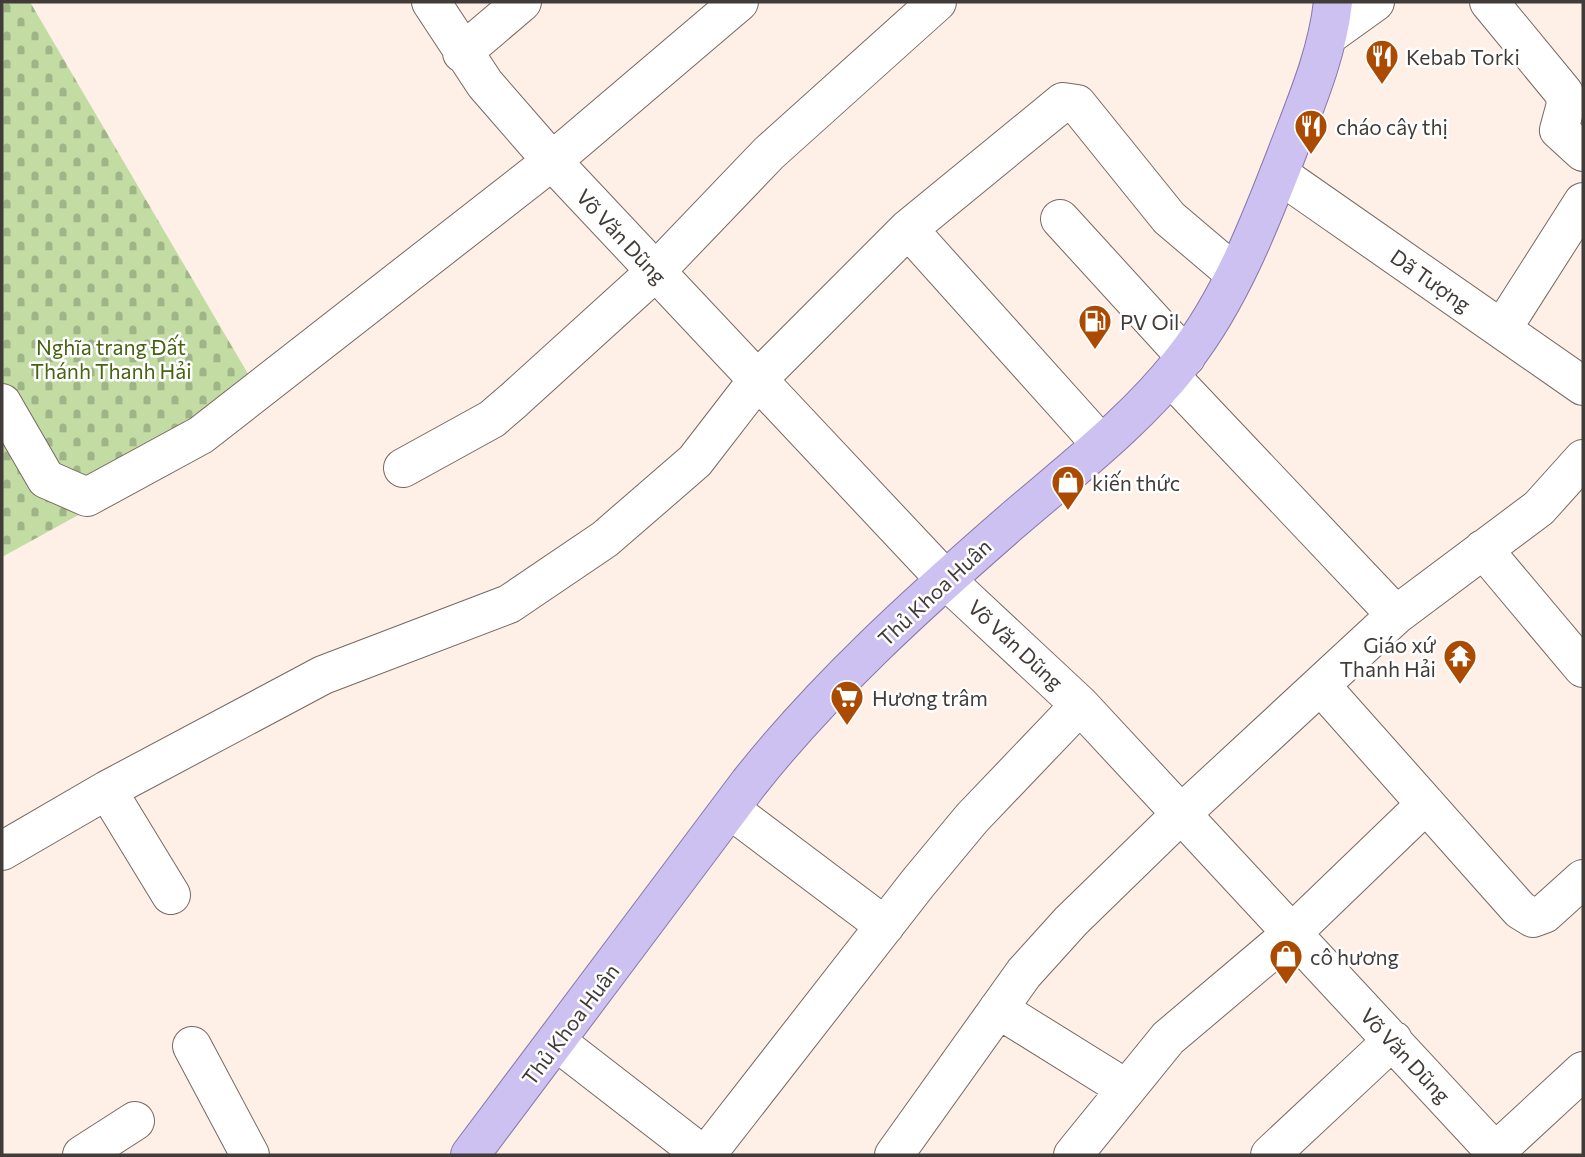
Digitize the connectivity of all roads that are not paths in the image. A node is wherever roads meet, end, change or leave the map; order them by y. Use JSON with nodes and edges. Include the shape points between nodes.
{"nodes":[{"id":1,"x":431,"y":2,"type":"edge"},
{"id":2,"x":522,"y":2,"type":"edge"},
{"id":3,"x":739,"y":2,"type":"edge"},
{"id":4,"x":937,"y":2,"type":"edge"},
{"id":5,"x":1375,"y":2,"type":"edge"},
{"id":6,"x":1489,"y":2,"type":"edge"},
{"id":7,"x":1331,"y":18,"type":"edge"},
{"id":8,"x":462,"y":53,"type":"junction"},
{"id":9,"x":1583,"y":152,"type":"edge"},
{"id":10,"x":552,"y":161,"type":"junction"},
{"id":11,"x":1279,"y":174,"type":"junction"},
{"id":12,"x":1583,"y":202,"type":"edge"},
{"id":13,"x":1060,"y":219,"type":"dead end"},
{"id":14,"x":908,"y":229,"type":"junction"},
{"id":15,"x":655,"y":272,"type":"junction"},
{"id":16,"x":1234,"y":274,"type":"junction"},
{"id":17,"x":1502,"y":330,"type":"junction"},
{"id":18,"x":1178,"y":366,"type":"junction"},
{"id":19,"x":759,"y":378,"type":"junction"},
{"id":20,"x":1583,"y":386,"type":"edge"},
{"id":21,"x":2,"y":403,"type":"edge"},
{"id":22,"x":1101,"y":444,"type":"junction"},
{"id":23,"x":1583,"y":459,"type":"edge"},
{"id":24,"x":403,"y":468,"type":"dead end"},
{"id":25,"x":1483,"y":549,"type":"junction"},
{"id":26,"x":945,"y":579,"type":"junction"},
{"id":27,"x":1396,"y":615,"type":"junction"},
{"id":28,"x":1583,"y":666,"type":"edge"},
{"id":29,"x":1321,"y":686,"type":"junction"},
{"id":30,"x":1080,"y":705,"type":"junction"},
{"id":31,"x":107,"y":790,"type":"junction"},
{"id":32,"x":1426,"y":804,"type":"junction"},
{"id":33,"x":731,"y":810,"type":"junction"},
{"id":34,"x":1181,"y":814,"type":"junction"},
{"id":35,"x":2,"y":852,"type":"edge"},
{"id":36,"x":1583,"y":879,"type":"edge"},
{"id":37,"x":171,"y":895,"type":"dead end"},
{"id":38,"x":886,"y":926,"type":"junction"},
{"id":39,"x":1291,"y":934,"type":"junction"},
{"id":40,"x":999,"y":1009,"type":"junction"},
{"id":41,"x":1393,"y":1040,"type":"junction"},
{"id":42,"x":557,"y":1042,"type":"junction"},
{"id":43,"x":192,"y":1046,"type":"dead end"},
{"id":44,"x":1583,"y":1071,"type":"edge"},
{"id":45,"x":1125,"y":1088,"type":"junction"},
{"id":46,"x":135,"y":1121,"type":"dead end"},
{"id":47,"x":1495,"y":1154,"type":"edge"},
{"id":48,"x":82,"y":1155,"type":"edge"},
{"id":49,"x":250,"y":1155,"type":"edge"},
{"id":50,"x":470,"y":1155,"type":"edge"},
{"id":51,"x":705,"y":1155,"type":"edge"},
{"id":52,"x":894,"y":1155,"type":"edge"},
{"id":53,"x":1073,"y":1155,"type":"edge"},
{"id":54,"x":1270,"y":1155,"type":"edge"}],
"edges":[{"from":1,"to":8,"type":"street","name":"Võ Văn Dũng"},
{"from":2,"to":8,"type":"street"},
{"from":3,"to":10,"type":"street"},
{"from":4,"to":15,"type":"street","via":[[744,176]]},
{"from":5,"to":7,"type":"street"},
{"from":6,"to":9,"type":"street","via":[[1564,93],[1559,130]]},
{"from":7,"to":11,"type":"main road","name":"Thủ Khoa Huân"},
{"from":8,"to":10,"type":"street","name":"Võ Văn Dũng"},
{"from":10,"to":15,"type":"street","name":"Võ Văn Dũng"},
{"from":10,"to":21,"type":"street","via":[[201,435],[87,497],[46,479]]},
{"from":11,"to":16,"type":"main road","name":"Thủ Khoa Huân"},
{"from":11,"to":17,"type":"street","name":"Dã Tượng"},
{"from":12,"to":17,"type":"street"},
{"from":13,"to":18,"type":"street"},
{"from":14,"to":16,"type":"street","via":[[1068,100],[1077,104],[1169,218]]},
{"from":14,"to":19,"type":"street"},
{"from":14,"to":22,"type":"street"},
{"from":15,"to":19,"type":"street","name":"Võ Văn Dũng"},
{"from":15,"to":24,"type":"street","via":[[492,419]]},
{"from":16,"to":18,"type":"main road","name":"Thủ Khoa Huân"},
{"from":17,"to":20,"type":"street","name":"Dã Tượng"},
{"from":18,"to":22,"type":"main road","name":"Thủ Khoa Huân"},
{"from":18,"to":27,"type":"street"},
{"from":19,"to":26,"type":"street","name":"Võ Văn Dũng"},
{"from":19,"to":31,"type":"street","via":[[695,461],[605,538],[509,604],[323,675]]},
{"from":22,"to":26,"type":"main road","name":"Thủ Khoa Huân"},
{"from":23,"to":25,"type":"street","via":[[1539,508]]},
{"from":25,"to":27,"type":"street"},
{"from":25,"to":28,"type":"street"},
{"from":26,"to":30,"type":"street","name":"Võ Văn Dũng"},
{"from":26,"to":33,"type":"main road","name":"Thủ Khoa Huân","via":[[798,723]]},
{"from":27,"to":29,"type":"street"},
{"from":29,"to":32,"type":"street"},
{"from":29,"to":34,"type":"street"},
{"from":30,"to":34,"type":"street","name":"Võ Văn Dũng"},
{"from":30,"to":38,"type":"street","via":[[972,818]]},
{"from":31,"to":35,"type":"street"},
{"from":31,"to":37,"type":"street"},
{"from":32,"to":36,"type":"street","via":[[1520,910],[1533,918],[1544,914]]},
{"from":32,"to":39,"type":"street"},
{"from":33,"to":38,"type":"street"},
{"from":33,"to":42,"type":"main road","name":"Thủ Khoa Huân"},
{"from":34,"to":39,"type":"street","name":"Võ Văn Dũng"},
{"from":34,"to":40,"type":"street","via":[[1062,931]]},
{"from":38,"to":51,"type":"street"},
{"from":39,"to":41,"type":"street","name":"Võ Văn Dũng"},
{"from":39,"to":45,"type":"street","via":[[1168,1038]]},
{"from":40,"to":45,"type":"street"},
{"from":40,"to":52,"type":"street"},
{"from":41,"to":47,"type":"street","name":"Võ Văn Dũng"},
{"from":41,"to":54,"type":"street"},
{"from":42,"to":50,"type":"main road","name":"Thủ Khoa Huân"},
{"from":42,"to":51,"type":"street"},
{"from":43,"to":49,"type":"street"},
{"from":44,"to":47,"type":"street"},
{"from":45,"to":53,"type":"street"},
{"from":46,"to":48,"type":"street"}]}
